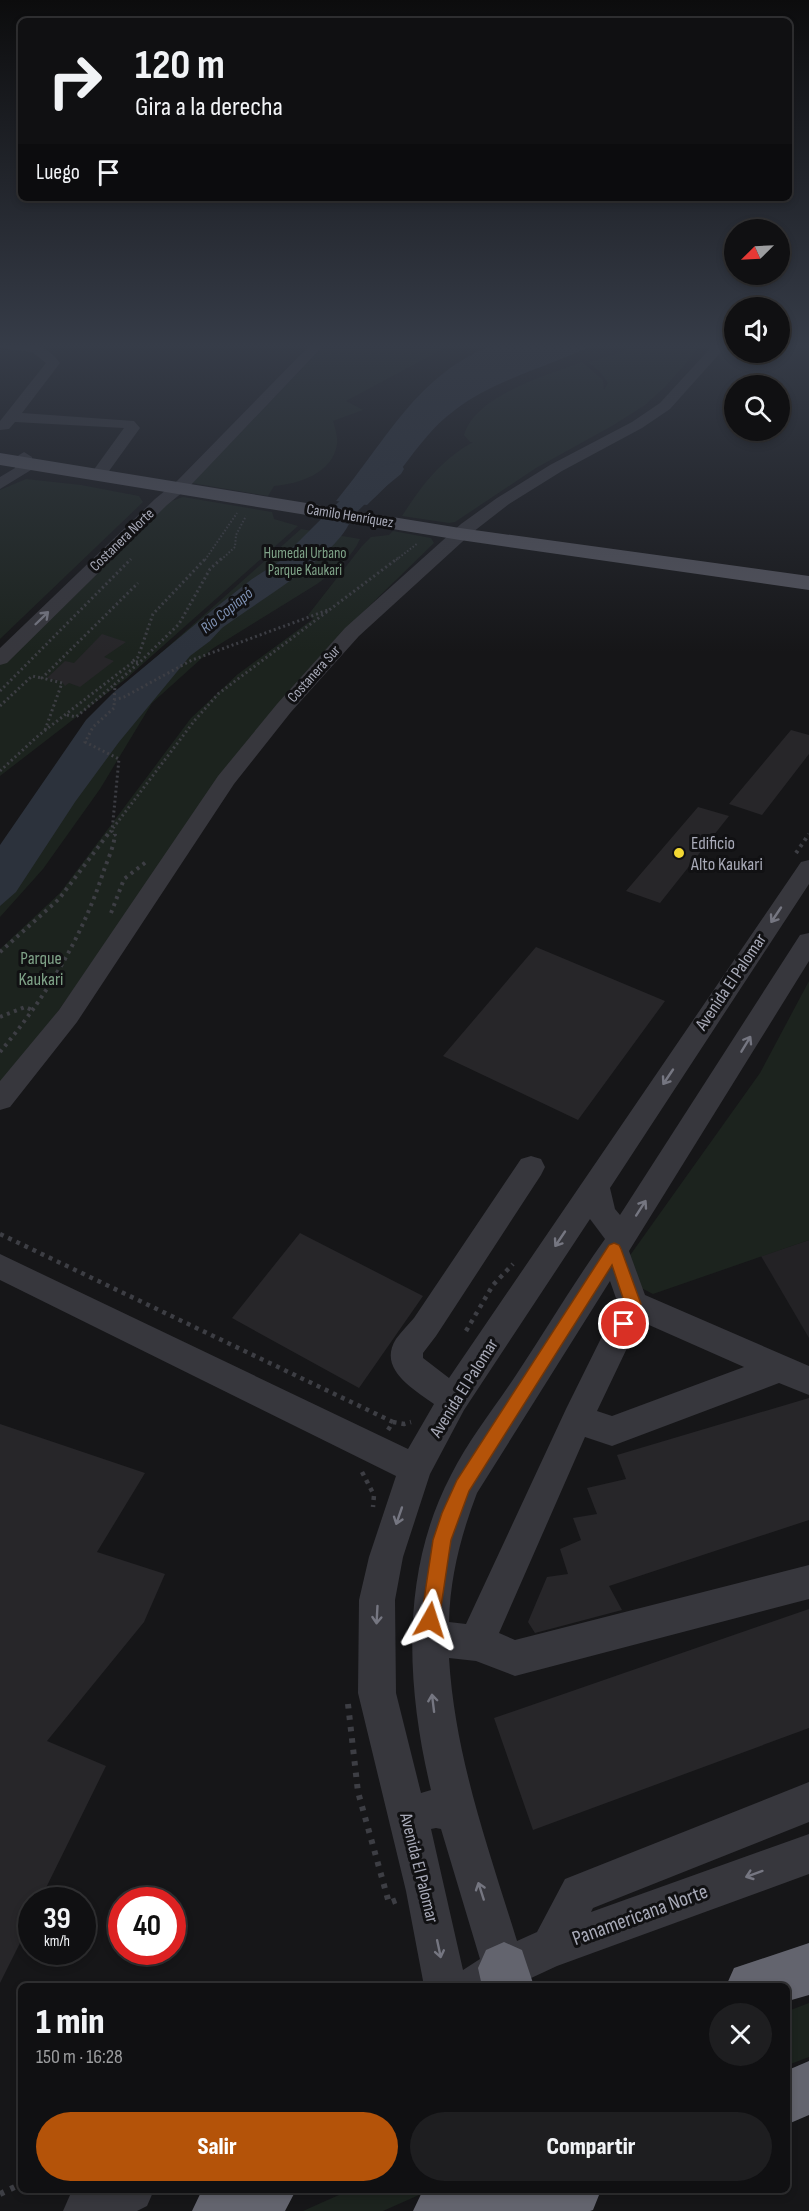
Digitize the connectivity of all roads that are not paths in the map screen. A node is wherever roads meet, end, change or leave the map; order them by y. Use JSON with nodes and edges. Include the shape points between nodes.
{"nodes":[{"id":1,"x":119,"y":446,"type":"edge"},
{"id":2,"x":219,"y":446,"type":"edge"},
{"id":3,"x":598,"y":446,"type":"edge"},
{"id":4,"x":0,"y":451,"type":"edge"},
{"id":5,"x":0,"y":459,"type":"edge"},
{"id":6,"x":23,"y":460,"type":"junction"},
{"id":7,"x":98,"y":475,"type":"junction"},
{"id":8,"x":0,"y":484,"type":"edge"},
{"id":9,"x":178,"y":489,"type":"junction"},
{"id":10,"x":460,"y":534,"type":"junction"},
{"id":11,"x":531,"y":545,"type":"junction"},
{"id":12,"x":809,"y":583,"type":"edge"},
{"id":13,"x":809,"y":592,"type":"edge"},
{"id":14,"x":0,"y":659,"type":"edge"},
{"id":15,"x":809,"y":867,"type":"edge"},
{"id":16,"x":809,"y":941,"type":"edge"},
{"id":17,"x":0,"y":1100,"type":"edge"},
{"id":18,"x":531,"y":1167,"type":"dead end"},
{"id":19,"x":595,"y":1186,"type":"junction"},
{"id":20,"x":618,"y":1243,"type":"junction"},
{"id":21,"x":0,"y":1266,"type":"edge"},
{"id":22,"x":633,"y":1304,"type":"junction"},
{"id":23,"x":795,"y":1374,"type":"edge"},
{"id":24,"x":453,"y":1400,"type":"junction"},
{"id":25,"x":577,"y":1419,"type":"junction"},
{"id":26,"x":415,"y":1469,"type":"junction"},
{"id":27,"x":809,"y":1582,"type":"edge"},
{"id":28,"x":429,"y":1638,"type":"junction"},
{"id":29,"x":476,"y":1643,"type":"junction"},
{"id":30,"x":809,"y":1802,"type":"edge"},
{"id":31,"x":456,"y":1812,"type":"junction"},
{"id":32,"x":408,"y":1822,"type":"junction"},
{"id":33,"x":809,"y":1854,"type":"edge"},
{"id":34,"x":552,"y":1947,"type":"junction"},
{"id":35,"x":809,"y":1969,"type":"edge"},
{"id":36,"x":496,"y":1980,"type":"edge"},
{"id":37,"x":444,"y":1983,"type":"edge"},
{"id":38,"x":762,"y":1983,"type":"edge"},
{"id":39,"x":809,"y":2088,"type":"edge"},
{"id":40,"x":790,"y":2096,"type":"edge"},
{"id":41,"x":125,"y":2193,"type":"edge"},
{"id":42,"x":261,"y":2193,"type":"edge"},
{"id":43,"x":476,"y":2193,"type":"edge"},
{"id":44,"x":566,"y":2193,"type":"edge"},
{"id":45,"x":86,"y":2211,"type":"edge"},
{"id":46,"x":220,"y":2211,"type":"edge"},
{"id":47,"x":441,"y":2211,"type":"edge"},
{"id":48,"x":524,"y":2211,"type":"edge"}],
"edges":[{"from":1,"to":7,"type":"street"},
{"from":2,"to":9,"type":"street","name":"Costanera Norte"},
{"from":3,"to":10,"type":"street","name":"Costanera Sur","via":[[535,481]]},
{"from":4,"to":6,"type":"main road","name":"Camilo Henríquez"},
{"from":5,"to":6,"type":"main road","name":"Camilo Henríquez"},
{"from":6,"to":7,"type":"main road","name":"Camilo Henríquez"},
{"from":6,"to":8,"type":"street","via":[[23,470]]},
{"from":7,"to":9,"type":"main road","name":"Camilo Henríquez"},
{"from":9,"to":10,"type":"main road","name":"Camilo Henríquez"},
{"from":14,"to":9,"type":"street","name":"Costanera Norte","one_way":true},
{"from":10,"to":11,"type":"main road","name":"Camilo Henríquez"},
{"from":10,"to":17,"type":"street","name":"Costanera Sur","via":[[352,632],[284,708],[226,781],[68,1016]]},
{"from":11,"to":12,"type":"main road","name":"Camilo Henríquez"},
{"from":11,"to":13,"type":"main road","name":"Camilo Henríquez"},
{"from":15,"to":19,"type":"street","name":"Avenida El Palomar","one_way":true},
{"from":20,"to":16,"type":"street","one_way":true},
{"from":18,"to":24,"type":"street","via":[[407,1349],[408,1365]]},
{"from":19,"to":20,"type":"street","via":[[602,1214]]},
{"from":19,"to":24,"type":"street","name":"Avenida El Palomar","one_way":true},
{"from":20,"to":22,"type":"street"},
{"from":20,"to":28,"type":"street","via":[[463,1485],[442,1540]]},
{"from":21,"to":26,"type":"street"},
{"from":22,"to":23,"type":"street"},
{"from":22,"to":25,"type":"street"},
{"from":23,"to":25,"type":"street","via":[[612,1431]]},
{"from":24,"to":26,"type":"street","name":"Avenida El Palomar"},
{"from":25,"to":29,"type":"street"},
{"from":26,"to":32,"type":"street","name":"Avenida El Palomar","one_way":true,"via":[[386,1557],[377,1600],[376,1635],[377,1693]]},
{"from":27,"to":29,"type":"street","via":[[515,1658]]},
{"from":28,"to":29,"type":"street"},
{"from":31,"to":28,"type":"street","one_way":true,"via":[[435,1723]]},
{"from":30,"to":34,"type":"street","via":[[579,1893]]},
{"from":31,"to":32,"type":"street","via":[[428,1809]]},
{"from":36,"to":31,"type":"street","one_way":true},
{"from":32,"to":37,"type":"street","name":"Avenida El Palomar","one_way":true},
{"from":33,"to":34,"type":"street","name":"Panamericana Norte","one_way":true},
{"from":34,"to":36,"type":"street","name":"Panamericana Norte"},
{"from":35,"to":38,"type":"highway"},
{"from":39,"to":40,"type":"highway"},
{"from":41,"to":45,"type":"street"},
{"from":42,"to":46,"type":"highway"},
{"from":43,"to":47,"type":"highway"},
{"from":44,"to":48,"type":"highway"}]}
